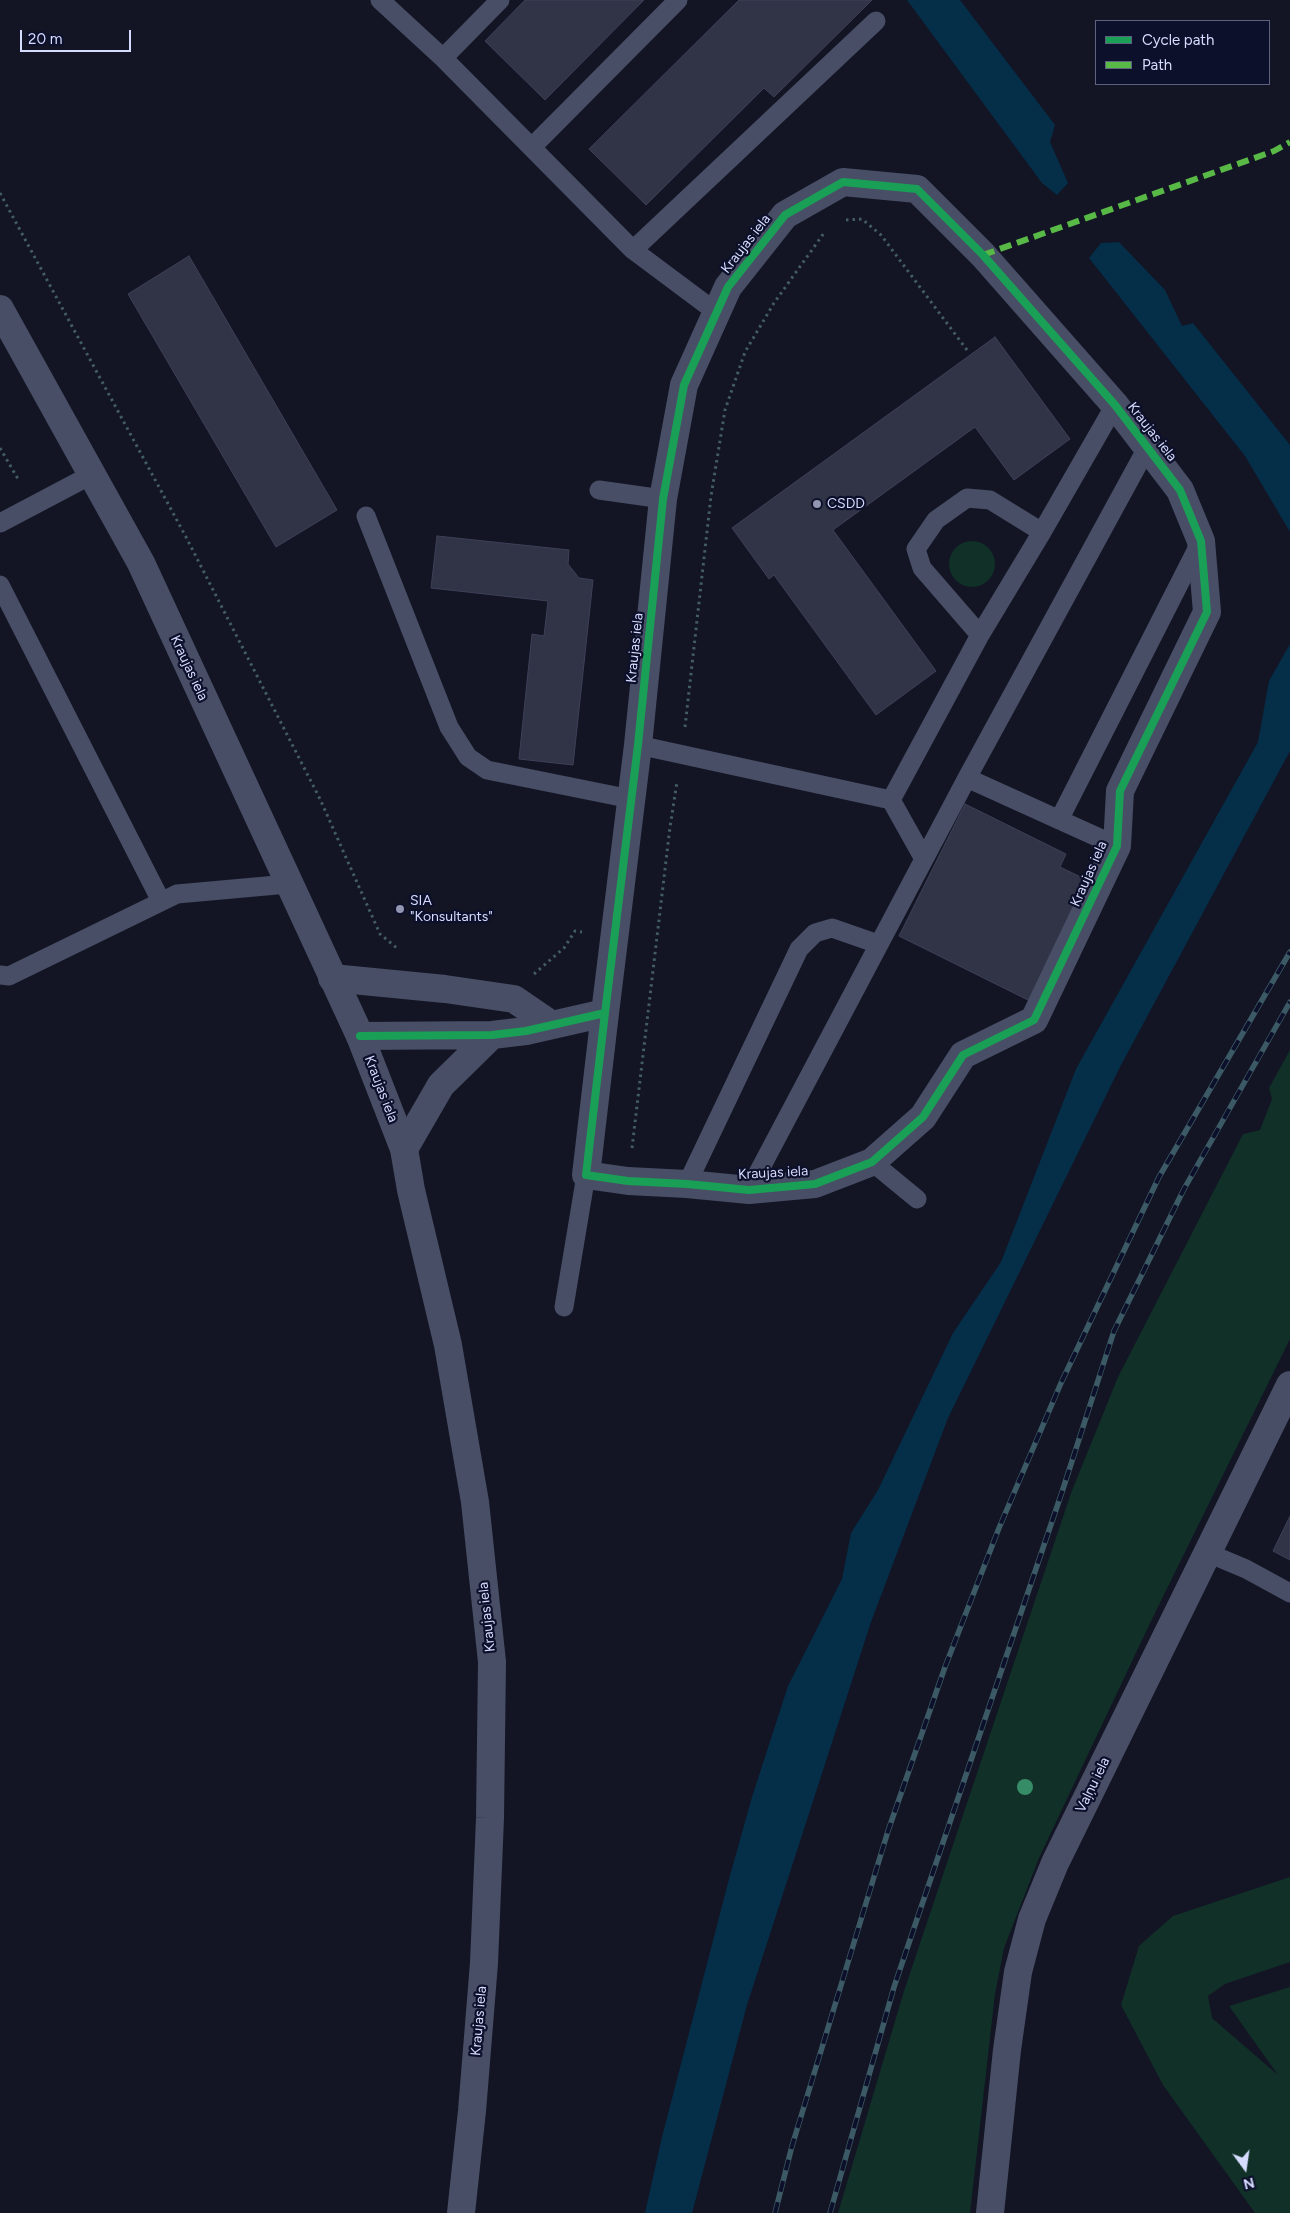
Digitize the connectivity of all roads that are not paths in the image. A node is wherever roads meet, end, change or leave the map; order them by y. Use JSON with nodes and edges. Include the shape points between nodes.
{"nodes":[{"id":1,"x":380,"y":0,"type":"edge"},
{"id":2,"x":500,"y":0,"type":"edge"},
{"id":3,"x":678,"y":0,"type":"edge"},
{"id":4,"x":876,"y":21,"type":"dead end"},
{"id":5,"x":443,"y":58,"type":"junction"},
{"id":6,"x":532,"y":147,"type":"junction"},
{"id":7,"x":633,"y":250,"type":"junction"},
{"id":8,"x":0,"y":309,"type":"edge"},
{"id":9,"x":716,"y":312,"type":"junction"},
{"id":10,"x":1115,"y":405,"type":"junction"},
{"id":11,"x":1148,"y":446,"type":"junction"},
{"id":12,"x":91,"y":476,"type":"junction"},
{"id":13,"x":599,"y":490,"type":"dead end"},
{"id":14,"x":663,"y":499,"type":"junction"},
{"id":15,"x":366,"y":516,"type":"dead end"},
{"id":16,"x":0,"y":523,"type":"edge"},
{"id":17,"x":1042,"y":532,"type":"junction"},
{"id":18,"x":1201,"y":541,"type":"junction"},
{"id":19,"x":0,"y":585,"type":"edge"},
{"id":20,"x":980,"y":635,"type":"junction"},
{"id":21,"x":638,"y":745,"type":"junction"},
{"id":22,"x":967,"y":778,"type":"junction"},
{"id":23,"x":631,"y":799,"type":"junction"},
{"id":24,"x":891,"y":800,"type":"junction"},
{"id":25,"x":1059,"y":820,"type":"junction"},
{"id":26,"x":1117,"y":846,"type":"junction"},
{"id":27,"x":924,"y":859,"type":"junction"},
{"id":28,"x":288,"y":884,"type":"junction"},
{"id":29,"x":161,"y":901,"type":"junction"},
{"id":30,"x":878,"y":944,"type":"junction"},
{"id":31,"x":0,"y":975,"type":"edge"},
{"id":32,"x":332,"y":978,"type":"junction"},
{"id":33,"x":605,"y":1013,"type":"junction"},
{"id":34,"x":552,"y":1025,"type":"junction"},
{"id":35,"x":492,"y":1035,"type":"junction"},
{"id":36,"x":360,"y":1036,"type":"junction"},
{"id":37,"x":404,"y":1149,"type":"junction"},
{"id":38,"x":872,"y":1162,"type":"junction"},
{"id":39,"x":586,"y":1175,"type":"junction"},
{"id":40,"x":687,"y":1184,"type":"junction"},
{"id":41,"x":749,"y":1190,"type":"junction"},
{"id":42,"x":917,"y":1199,"type":"dead end"},
{"id":43,"x":564,"y":1307,"type":"dead end"},
{"id":44,"x":1290,"y":1385,"type":"edge"},
{"id":45,"x":1208,"y":1552,"type":"junction"},
{"id":46,"x":1290,"y":1593,"type":"edge"},
{"id":47,"x":461,"y":2213,"type":"edge"},
{"id":48,"x":990,"y":2213,"type":"edge"}],
"edges":[{"from":1,"to":5,"type":"lane"},
{"from":2,"to":5,"type":"lane"},
{"from":3,"to":6,"type":"lane"},
{"from":4,"to":7,"type":"lane"},
{"from":5,"to":6,"type":"lane"},
{"from":6,"to":7,"type":"lane"},
{"from":7,"to":9,"type":"lane"},
{"from":8,"to":12,"type":"street","name":"Kraujas iela"},
{"from":9,"to":10,"type":"street","name":"Kraujas iela","via":[[728,287],[785,215],[843,182],[917,190],[983,255]]},
{"from":9,"to":14,"type":"street","name":"Kraujas iela","via":[[684,385]]},
{"from":10,"to":11,"type":"street","name":"Kraujas iela"},
{"from":10,"to":17,"type":"lane"},
{"from":11,"to":18,"type":"street","name":"Kraujas iela","via":[[1180,490]]},
{"from":11,"to":22,"type":"lane"},
{"from":12,"to":16,"type":"lane"},
{"from":12,"to":28,"type":"street","name":"Kraujas iela","via":[[141,563]]},
{"from":13,"to":14,"type":"lane"},
{"from":14,"to":21,"type":"street","name":"Kraujas iela"},
{"from":15,"to":23,"type":"lane","via":[[449,727],[468,757],[487,770]]},
{"from":17,"to":20,"type":"lane"},
{"from":17,"to":20,"type":"lane","via":[[990,500],[967,498],[936,520],[916,550],[922,568]]},
{"from":18,"to":25,"type":"lane"},
{"from":18,"to":26,"type":"street","name":"Kraujas iela","via":[[1207,612],[1120,790]]},
{"from":19,"to":29,"type":"lane"},
{"from":20,"to":24,"type":"lane"},
{"from":21,"to":23,"type":"street","name":"Kraujas iela"},
{"from":21,"to":24,"type":"lane"},
{"from":22,"to":25,"type":"lane"},
{"from":22,"to":27,"type":"lane"},
{"from":23,"to":33,"type":"street","name":"Kraujas iela"},
{"from":24,"to":27,"type":"lane"},
{"from":25,"to":26,"type":"lane"},
{"from":26,"to":38,"type":"street","name":"Kraujas iela","via":[[1034,1020],[963,1054],[923,1117]]},
{"from":27,"to":30,"type":"lane"},
{"from":28,"to":29,"type":"lane","via":[[177,894]]},
{"from":28,"to":32,"type":"street","name":"Kraujas iela"},
{"from":29,"to":31,"type":"lane","via":[[9,976]]},
{"from":30,"to":40,"type":"lane","via":[[832,928],[815,933],[799,949]]},
{"from":30,"to":41,"type":"lane"},
{"from":32,"to":34,"type":"street","via":[[445,988],[514,999]]},
{"from":32,"to":36,"type":"street","name":"Kraujas iela"},
{"from":33,"to":34,"type":"street","name":"Kraujas iela"},
{"from":33,"to":39,"type":"street","name":"Kraujas iela"},
{"from":34,"to":35,"type":"street","name":"Kraujas iela"},
{"from":35,"to":36,"type":"street","name":"Kraujas iela"},
{"from":35,"to":37,"type":"street","via":[[441,1085]]},
{"from":36,"to":37,"type":"street","name":"Kraujas iela"},
{"from":37,"to":47,"type":"street","name":"Kraujas iela","via":[[448,1345],[475,1502],[492,1662],[484,1963]]},
{"from":38,"to":41,"type":"street","name":"Kraujas iela","via":[[815,1184]]},
{"from":38,"to":42,"type":"lane"},
{"from":39,"to":40,"type":"street","name":"Kraujas iela"},
{"from":39,"to":43,"type":"lane"},
{"from":40,"to":41,"type":"street","name":"Kraujas iela"},
{"from":44,"to":45,"type":"street","name":"Vaļņu iela"},
{"from":45,"to":46,"type":"lane"},
{"from":45,"to":48,"type":"street","name":"Vaļņu iela","via":[[1055,1863],[1032,1919],[1018,1972]]}]}
